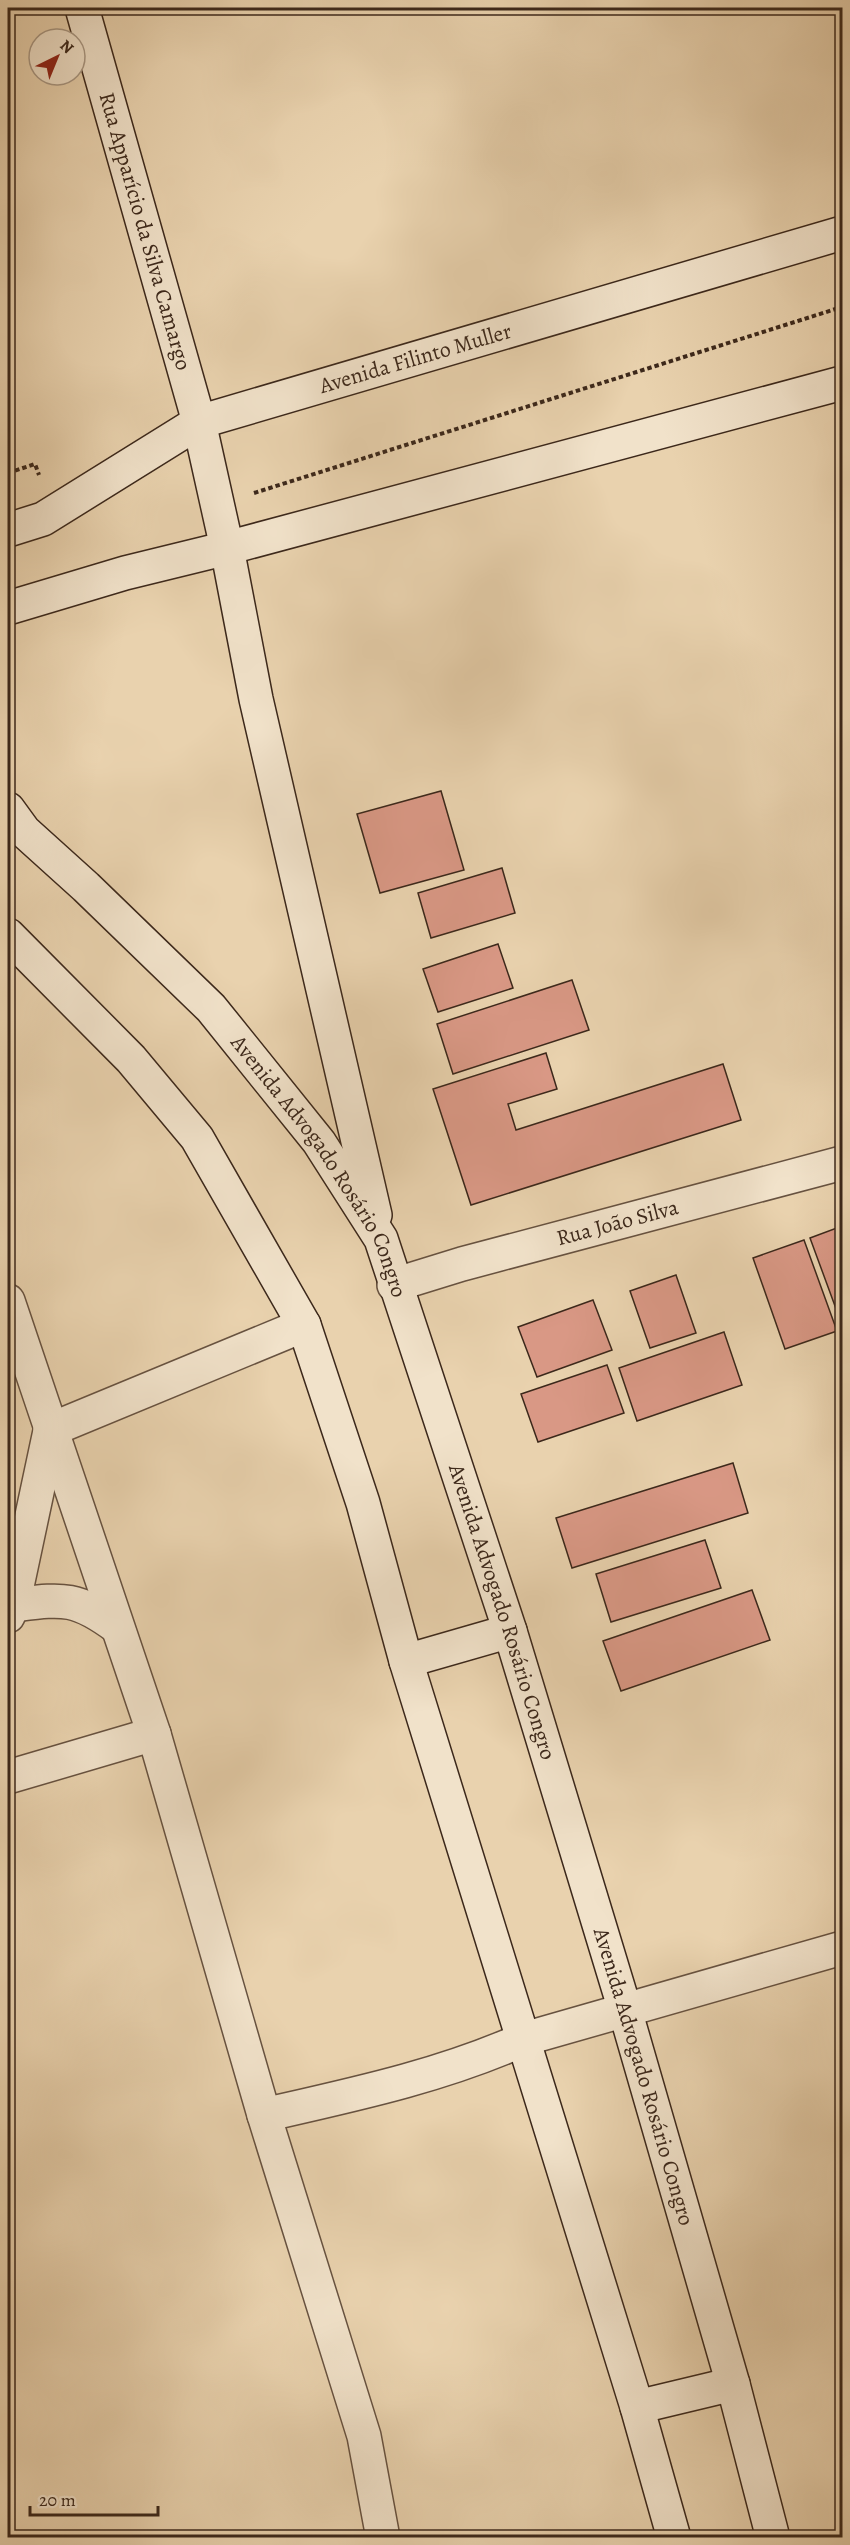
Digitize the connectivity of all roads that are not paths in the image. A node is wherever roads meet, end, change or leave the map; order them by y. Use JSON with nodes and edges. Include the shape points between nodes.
{"nodes":[{"id":1,"x":82,"y":8,"type":"edge"},
{"id":2,"x":843,"y":234,"type":"edge"},
{"id":3,"x":843,"y":383,"type":"edge"},
{"id":4,"x":200,"y":422,"type":"junction"},
{"id":5,"x":8,"y":530,"type":"edge"},
{"id":6,"x":227,"y":548,"type":"junction"},
{"id":7,"x":8,"y":608,"type":"edge"},
{"id":8,"x":8,"y":809,"type":"edge"},
{"id":9,"x":8,"y":935,"type":"edge"},
{"id":10,"x":843,"y":1163,"type":"edge"},
{"id":11,"x":381,"y":1239,"type":"junction"},
{"id":12,"x":394,"y":1285,"type":"junction"},
{"id":13,"x":8,"y":1301,"type":"edge"},
{"id":14,"x":304,"y":1324,"type":"junction"},
{"id":15,"x":50,"y":1430,"type":"junction"},
{"id":16,"x":10,"y":1610,"type":"edge"},
{"id":17,"x":117,"y":1627,"type":"junction"},
{"id":18,"x":510,"y":1631,"type":"junction"},
{"id":19,"x":406,"y":1661,"type":"junction"},
{"id":20,"x":154,"y":1734,"type":"junction"},
{"id":21,"x":8,"y":1777,"type":"edge"},
{"id":22,"x":843,"y":1948,"type":"edge"},
{"id":23,"x":625,"y":2010,"type":"junction"},
{"id":24,"x":524,"y":2039,"type":"junction"},
{"id":25,"x":264,"y":2115,"type":"junction"},
{"id":26,"x":734,"y":2384,"type":"junction"},
{"id":27,"x":637,"y":2407,"type":"junction"},
{"id":28,"x":383,"y":2538,"type":"edge"},
{"id":29,"x":674,"y":2538,"type":"edge"},
{"id":30,"x":773,"y":2538,"type":"edge"}],
"edges":[{"from":1,"to":4,"type":"main road","name":"Rua Apparício da Silva Camargo"},
{"from":2,"to":4,"type":"main road","name":"Avenida Filinto Muller"},
{"from":3,"to":6,"type":"main road"},
{"from":4,"to":5,"type":"main road","name":"Avenida Filinto Muller","via":[[43,519]]},
{"from":4,"to":6,"type":"main road","name":"Rua Apparício da Silva Camargo"},
{"from":6,"to":7,"type":"main road"},
{"from":6,"to":11,"type":"main road","name":"Rua Apparício da Silva Camargo","via":[[256,699]]},
{"from":8,"to":11,"type":"main road","name":"Avenida Advogado Rosário Congro","via":[[24,831],[211,1008],[319,1142]]},
{"from":9,"to":14,"type":"main road","via":[[131,1059],[197,1138]]},
{"from":10,"to":12,"type":"main road","name":"Rua João Silva"},
{"from":11,"to":12,"type":"main road","name":"Avenida Advogado Rosário Congro"},
{"from":12,"to":18,"type":"main road","name":"Avenida Advogado Rosário Congro"},
{"from":13,"to":15,"type":"main road"},
{"from":14,"to":15,"type":"main road"},
{"from":14,"to":19,"type":"main road","via":[[363,1503]]},
{"from":15,"to":16,"type":"main road"},
{"from":15,"to":17,"type":"main road"},
{"from":16,"to":17,"type":"main road","via":[[50,1600],[74,1602],[93,1609]]},
{"from":17,"to":20,"type":"main road"},
{"from":18,"to":19,"type":"main road"},
{"from":18,"to":23,"type":"main road","name":"Avenida Advogado Rosário Congro"},
{"from":19,"to":24,"type":"main road"},
{"from":20,"to":21,"type":"main road"},
{"from":20,"to":25,"type":"main road"},
{"from":22,"to":23,"type":"main road"},
{"from":23,"to":24,"type":"main road"},
{"from":23,"to":26,"type":"main road","name":"Avenida Advogado Rosário Congro"},
{"from":24,"to":25,"type":"main road","via":[[488,2055],[379,2089]]},
{"from":24,"to":27,"type":"main road"},
{"from":25,"to":28,"type":"main road","via":[[364,2436]]},
{"from":26,"to":27,"type":"main road"},
{"from":26,"to":30,"type":"main road","name":"Avenida Advogado Rosário Congro"},
{"from":27,"to":29,"type":"main road"}]}
